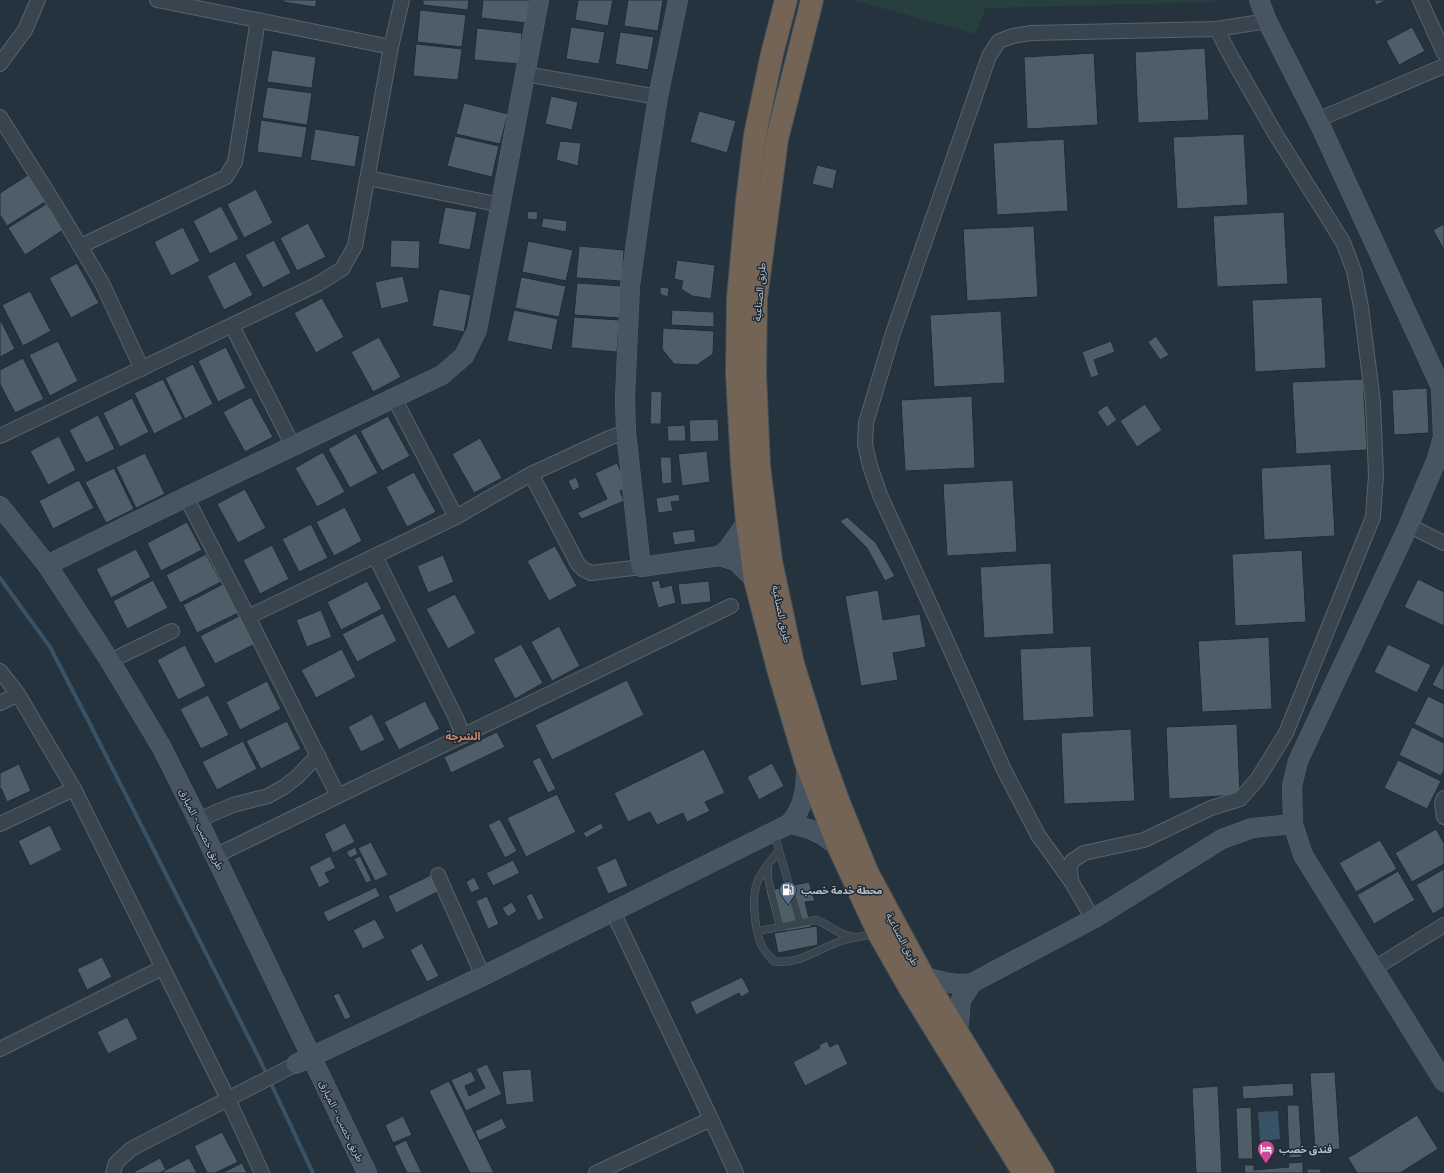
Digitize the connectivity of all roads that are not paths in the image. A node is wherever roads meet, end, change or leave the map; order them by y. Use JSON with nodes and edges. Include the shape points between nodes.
{"nodes":[{"id":1,"x":38,"y":0,"type":"edge"},
{"id":2,"x":157,"y":0,"type":"edge"},
{"id":3,"x":402,"y":0,"type":"edge"},
{"id":4,"x":539,"y":0,"type":"edge"},
{"id":5,"x":678,"y":0,"type":"edge"},
{"id":6,"x":786,"y":0,"type":"edge"},
{"id":7,"x":812,"y":0,"type":"edge"},
{"id":8,"x":1259,"y":0,"type":"edge"},
{"id":9,"x":1420,"y":0,"type":"edge"},
{"id":10,"x":258,"y":20,"type":"junction"},
{"id":11,"x":1267,"y":21,"type":"junction"},
{"id":12,"x":1217,"y":30,"type":"junction"},
{"id":13,"x":392,"y":47,"type":"junction"},
{"id":14,"x":1444,"y":53,"type":"edge"},
{"id":15,"x":0,"y":64,"type":"edge"},
{"id":16,"x":1444,"y":66,"type":"edge"},
{"id":17,"x":526,"y":74,"type":"junction"},
{"id":18,"x":658,"y":97,"type":"junction"},
{"id":19,"x":0,"y":117,"type":"edge"},
{"id":20,"x":1317,"y":120,"type":"junction"},
{"id":21,"x":368,"y":178,"type":"junction"},
{"id":22,"x":501,"y":205,"type":"junction"},
{"id":23,"x":81,"y":248,"type":"junction"},
{"id":24,"x":232,"y":326,"type":"junction"},
{"id":25,"x":142,"y":369,"type":"junction"},
{"id":26,"x":1443,"y":386,"type":"edge"},
{"id":27,"x":394,"y":398,"type":"junction"},
{"id":28,"x":626,"y":432,"type":"junction"},
{"id":29,"x":0,"y":436,"type":"edge"},
{"id":30,"x":293,"y":446,"type":"junction"},
{"id":31,"x":531,"y":474,"type":"junction"},
{"id":32,"x":186,"y":497,"type":"junction"},
{"id":33,"x":0,"y":506,"type":"edge"},
{"id":34,"x":456,"y":517,"type":"junction"},
{"id":35,"x":747,"y":522,"type":"junction"},
{"id":36,"x":1408,"y":525,"type":"junction"},
{"id":37,"x":1444,"y":543,"type":"edge"},
{"id":38,"x":375,"y":556,"type":"junction"},
{"id":39,"x":719,"y":556,"type":"junction"},
{"id":40,"x":47,"y":565,"type":"junction"},
{"id":41,"x":641,"y":568,"type":"junction"},
{"id":42,"x":755,"y":580,"type":"junction"},
{"id":43,"x":731,"y":606,"type":"dead end"},
{"id":44,"x":248,"y":617,"type":"junction"},
{"id":45,"x":172,"y":631,"type":"dead end"},
{"id":46,"x":110,"y":661,"type":"junction"},
{"id":47,"x":0,"y":671,"type":"edge"},
{"id":48,"x":18,"y":694,"type":"junction"},
{"id":49,"x":0,"y":703,"type":"edge"},
{"id":50,"x":463,"y":736,"type":"junction"},
{"id":51,"x":318,"y":755,"type":"junction"},
{"id":52,"x":806,"y":763,"type":"junction"},
{"id":53,"x":74,"y":789,"type":"junction"},
{"id":54,"x":338,"y":796,"type":"junction"},
{"id":55,"x":1444,"y":798,"type":"edge"},
{"id":56,"x":1444,"y":817,"type":"edge"},
{"id":57,"x":198,"y":820,"type":"junction"},
{"id":58,"x":0,"y":824,"type":"edge"},
{"id":59,"x":1293,"y":824,"type":"junction"},
{"id":60,"x":781,"y":827,"type":"junction"},
{"id":61,"x":839,"y":848,"type":"junction"},
{"id":62,"x":778,"y":852,"type":"junction"},
{"id":63,"x":215,"y":856,"type":"junction"},
{"id":64,"x":768,"y":865,"type":"junction"},
{"id":65,"x":438,"y":875,"type":"dead end"},
{"id":66,"x":1071,"y":881,"type":"junction"},
{"id":67,"x":613,"y":912,"type":"junction"},
{"id":68,"x":1093,"y":919,"type":"junction"},
{"id":69,"x":800,"y":923,"type":"junction"},
{"id":70,"x":1444,"y":925,"type":"edge"},
{"id":71,"x":780,"y":927,"type":"junction"},
{"id":72,"x":758,"y":931,"type":"junction"},
{"id":73,"x":879,"y":934,"type":"junction"},
{"id":74,"x":856,"y":938,"type":"junction"},
{"id":75,"x":162,"y":968,"type":"junction"},
{"id":76,"x":1373,"y":969,"type":"junction"},
{"id":77,"x":483,"y":976,"type":"junction"},
{"id":78,"x":923,"y":976,"type":"junction"},
{"id":79,"x":972,"y":983,"type":"junction"},
{"id":80,"x":958,"y":1033,"type":"junction"},
{"id":81,"x":0,"y":1050,"type":"edge"},
{"id":82,"x":304,"y":1060,"type":"junction"},
{"id":83,"x":1444,"y":1082,"type":"edge"},
{"id":84,"x":228,"y":1099,"type":"junction"},
{"id":85,"x":711,"y":1119,"type":"junction"},
{"id":86,"x":113,"y":1173,"type":"edge"},
{"id":87,"x":262,"y":1173,"type":"edge"},
{"id":88,"x":367,"y":1173,"type":"edge"},
{"id":89,"x":596,"y":1173,"type":"edge"},
{"id":90,"x":736,"y":1173,"type":"edge"},
{"id":91,"x":1024,"y":1173,"type":"edge"},
{"id":92,"x":1043,"y":1173,"type":"edge"}],
"edges":[{"from":1,"to":15,"type":"street","via":[[25,30]]},
{"from":2,"to":10,"type":"street"},
{"from":3,"to":13,"type":"street"},
{"from":4,"to":17,"type":"street"},
{"from":5,"to":18,"type":"street"},
{"from":6,"to":35,"type":"highway","name":"طريق الصناعية","via":[[755,135],[738,298],[737,374]]},
{"from":7,"to":78,"type":"highway","name":"طريق الصناعية","via":[[777,139],[756,299],[755,373],[759,466],[764,511],[771,561],[793,664],[838,803],[868,874]]},
{"from":8,"to":11,"type":"street"},
{"from":9,"to":14,"type":"street"},
{"from":10,"to":13,"type":"street"},
{"from":10,"to":23,"type":"street","via":[[235,162],[226,177]]},
{"from":11,"to":12,"type":"street"},
{"from":11,"to":20,"type":"street"},
{"from":12,"to":66,"type":"street","via":[[1276,135],[1343,242],[1354,271],[1373,402],[1376,475],[1373,517],[1286,733],[1258,780],[1240,799],[1211,808],[1144,840],[1084,853],[1072,860]]},
{"from":12,"to":66,"type":"street","via":[[1031,33],[999,41],[989,56],[892,333],[866,423],[870,466],[880,495],[1004,770],[1038,836]]},
{"from":13,"to":21,"type":"street"},
{"from":16,"to":20,"type":"street"},
{"from":17,"to":18,"type":"street"},
{"from":17,"to":22,"type":"street"},
{"from":18,"to":28,"type":"street","via":[[630,286]]},
{"from":19,"to":23,"type":"street"},
{"from":20,"to":26,"type":"street"},
{"from":21,"to":22,"type":"street"},
{"from":21,"to":24,"type":"street","via":[[355,246],[342,269],[318,284]]},
{"from":22,"to":27,"type":"street","via":[[477,330],[464,356],[442,375]]},
{"from":23,"to":25,"type":"street","via":[[102,283]]},
{"from":24,"to":25,"type":"street"},
{"from":24,"to":30,"type":"street"},
{"from":25,"to":29,"type":"street"},
{"from":26,"to":36,"type":"street","via":[[1443,437],[1437,459]]},
{"from":27,"to":30,"type":"street"},
{"from":27,"to":34,"type":"street"},
{"from":28,"to":31,"type":"street"},
{"from":28,"to":41,"type":"street"},
{"from":30,"to":32,"type":"street"},
{"from":31,"to":34,"type":"street"},
{"from":31,"to":41,"type":"street","via":[[583,570],[591,573]]},
{"from":32,"to":40,"type":"street"},
{"from":32,"to":44,"type":"street"},
{"from":33,"to":40,"type":"street","name":"طريق خصب - المبارق"},
{"from":34,"to":38,"type":"street"},
{"from":35,"to":39,"type":"street","via":[[727,550]]},
{"from":35,"to":42,"type":"highway","name":"طريق الصناعية"},
{"from":36,"to":37,"type":"street"},
{"from":36,"to":59,"type":"street","via":[[1298,761],[1292,786]]},
{"from":38,"to":44,"type":"street"},
{"from":38,"to":50,"type":"street"},
{"from":39,"to":41,"type":"street"},
{"from":39,"to":42,"type":"street","via":[[736,561]]},
{"from":40,"to":46,"type":"street","name":"طريق خصب - المبارق"},
{"from":42,"to":52,"type":"highway","name":"طريق الصناعية"},
{"from":43,"to":50,"type":"street"},
{"from":44,"to":51,"type":"street"},
{"from":45,"to":46,"type":"street"},
{"from":46,"to":57,"type":"street","name":"طريق خصب - المبارق","via":[[162,748]]},
{"from":47,"to":48,"type":"street"},
{"from":48,"to":49,"type":"street"},
{"from":48,"to":53,"type":"street"},
{"from":50,"to":54,"type":"street"},
{"from":51,"to":54,"type":"street"},
{"from":51,"to":57,"type":"street","via":[[297,777],[268,796],[233,804]]},
{"from":52,"to":60,"type":"street","via":[[802,805],[797,816]]},
{"from":52,"to":61,"type":"highway","name":"طريق الصناعية"},
{"from":53,"to":58,"type":"street"},
{"from":53,"to":75,"type":"street"},
{"from":54,"to":63,"type":"street"},
{"from":55,"to":56,"type":"street"},
{"from":57,"to":63,"type":"street","name":"طريق خصب - المبارق"},
{"from":59,"to":68,"type":"street","via":[[1252,828],[1222,839]]},
{"from":59,"to":76,"type":"street","via":[[1303,855]]},
{"from":60,"to":61,"type":"street","via":[[804,826],[829,838]]},
{"from":60,"to":62,"type":"lane"},
{"from":60,"to":67,"type":"street"},
{"from":61,"to":73,"type":"highway","name":"طريق الصناعية"},
{"from":62,"to":64,"type":"lane"},
{"from":62,"to":69,"type":"lane"},
{"from":63,"to":82,"type":"street","name":"طريق خصب - المبارق"},
{"from":64,"to":71,"type":"lane","via":[[768,878]]},
{"from":64,"to":72,"type":"lane","via":[[757,882],[755,892],[754,910]]},
{"from":65,"to":77,"type":"street"},
{"from":66,"to":68,"type":"street"},
{"from":67,"to":77,"type":"street"},
{"from":67,"to":85,"type":"street"},
{"from":68,"to":79,"type":"street"},
{"from":69,"to":71,"type":"lane"},
{"from":69,"to":74,"type":"lane","via":[[816,920],[842,934]]},
{"from":70,"to":76,"type":"street"},
{"from":71,"to":72,"type":"lane"},
{"from":72,"to":74,"type":"lane","via":[[763,948],[774,961],[782,963],[804,957],[841,940]]},
{"from":73,"to":74,"type":"lane"},
{"from":73,"to":91,"type":"highway","name":"طريق الصناعية"},
{"from":75,"to":81,"type":"street"},
{"from":75,"to":84,"type":"street"},
{"from":76,"to":83,"type":"street"},
{"from":77,"to":82,"type":"street"},
{"from":78,"to":79,"type":"street","via":[[954,985]]},
{"from":78,"to":80,"type":"highway","name":"طريق الصناعية"},
{"from":79,"to":80,"type":"street","via":[[961,1000]]},
{"from":80,"to":92,"type":"highway","name":"طريق الصناعية"},
{"from":82,"to":84,"type":"street"},
{"from":82,"to":88,"type":"street","name":"طريق خصب - المبارق"},
{"from":84,"to":86,"type":"street","via":[[130,1149],[116,1163]]},
{"from":84,"to":87,"type":"street"},
{"from":85,"to":89,"type":"street"},
{"from":85,"to":90,"type":"street"}]}
